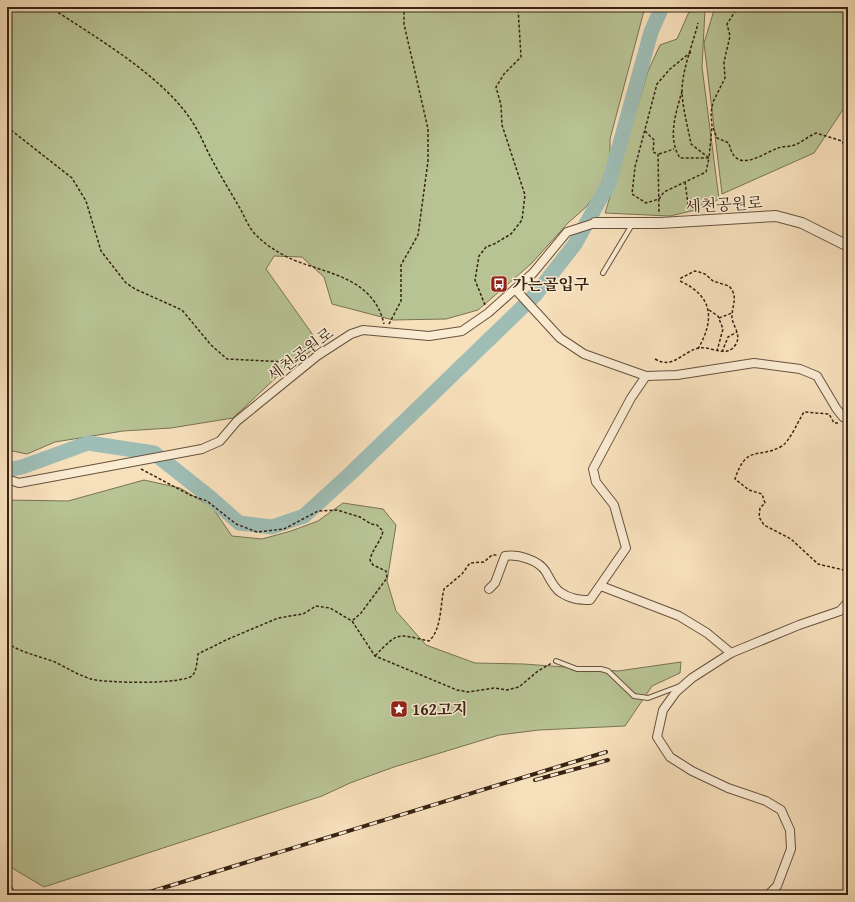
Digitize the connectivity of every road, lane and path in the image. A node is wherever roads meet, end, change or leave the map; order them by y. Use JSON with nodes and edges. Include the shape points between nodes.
{"nodes":[{"id":1,"x":50,"y":7,"type":"edge"},
{"id":2,"x":404,"y":7,"type":"edge"},
{"id":3,"x":518,"y":7,"type":"edge"},
{"id":4,"x":738,"y":7,"type":"edge"},
{"id":5,"x":698,"y":23,"type":"dead end"},
{"id":6,"x":691,"y":52,"type":"junction"},
{"id":7,"x":682,"y":89,"type":"junction"},
{"id":8,"x":712,"y":126,"type":"junction"},
{"id":9,"x":7,"y":127,"type":"edge"},
{"id":10,"x":645,"y":131,"type":"junction"},
{"id":11,"x":674,"y":149,"type":"junction"},
{"id":12,"x":848,"y":152,"type":"edge"},
{"id":13,"x":658,"y":154,"type":"junction"},
{"id":14,"x":709,"y":158,"type":"junction"},
{"id":15,"x":685,"y":182,"type":"junction"},
{"id":16,"x":659,"y":199,"type":"junction"},
{"id":17,"x":660,"y":216,"type":"dead end"},
{"id":18,"x":704,"y":220,"type":"junction"},
{"id":19,"x":595,"y":223,"type":"joint"},
{"id":20,"x":634,"y":223,"type":"junction"},
{"id":21,"x":848,"y":246,"type":"edge"},
{"id":22,"x":603,"y":273,"type":"dead end"},
{"id":23,"x":517,"y":292,"type":"junction"},
{"id":24,"x":708,"y":310,"type":"junction"},
{"id":25,"x":488,"y":313,"type":"junction"},
{"id":26,"x":732,"y":313,"type":"junction"},
{"id":27,"x":718,"y":318,"type":"junction"},
{"id":28,"x":385,"y":331,"type":"junction"},
{"id":29,"x":738,"y":332,"type":"junction"},
{"id":30,"x":698,"y":349,"type":"junction"},
{"id":31,"x":717,"y":351,"type":"junction"},
{"id":32,"x":722,"y":352,"type":"junction"},
{"id":33,"x":303,"y":359,"type":"dead end"},
{"id":34,"x":654,"y":359,"type":"dead end"},
{"id":35,"x":646,"y":376,"type":"junction"},
{"id":36,"x":847,"y":419,"type":"edge"},
{"id":37,"x":138,"y":468,"type":"dead end"},
{"id":38,"x":7,"y":479,"type":"edge"},
{"id":39,"x":505,"y":556,"type":"junction"},
{"id":40,"x":848,"y":571,"type":"edge"},
{"id":41,"x":601,"y":586,"type":"junction"},
{"id":42,"x":489,"y":589,"type":"dead end"},
{"id":43,"x":848,"y":602,"type":"edge"},
{"id":44,"x":352,"y":621,"type":"junction"},
{"id":45,"x":7,"y":643,"type":"edge"},
{"id":46,"x":731,"y":653,"type":"junction"},
{"id":47,"x":375,"y":656,"type":"junction"},
{"id":48,"x":556,"y":661,"type":"joint"},
{"id":49,"x":684,"y":685,"type":"junction"},
{"id":50,"x":7,"y":887,"type":"edge"},
{"id":51,"x":11,"y":895,"type":"edge"},
{"id":52,"x":768,"y":895,"type":"edge"}],
"edges":[{"from":1,"to":28,"type":"path","via":[[117,52],[184,109],[255,234],[290,258],[327,270],[356,284],[375,304],[384,322]]},
{"from":2,"to":28,"type":"path","via":[[404,24],[428,129],[428,161],[418,235],[401,265],[400,302]]},
{"from":3,"to":25,"type":"path","via":[[521,57],[504,74],[496,87],[501,105],[502,124],[526,195],[522,220],[511,234],[486,247],[479,256],[475,280]]},
{"from":4,"to":8,"type":"path","via":[[727,24],[730,36],[724,62],[725,78],[713,102]]},
{"from":5,"to":6,"type":"path"},
{"from":6,"to":7,"type":"path"},
{"from":6,"to":10,"type":"path","via":[[670,69],[657,84]]},
{"from":7,"to":11,"type":"path","via":[[674,127]]},
{"from":7,"to":14,"type":"path","via":[[691,144]]},
{"from":8,"to":12,"type":"path","via":[[717,138],[729,142],[736,158],[745,161],[779,147],[796,145],[816,133],[842,141]]},
{"from":8,"to":14,"type":"path"},
{"from":9,"to":33,"type":"path","via":[[72,178],[86,201],[101,250],[126,283],[182,310],[211,345],[227,359],[288,362]]},
{"from":10,"to":13,"type":"path","via":[[654,140],[653,152]]},
{"from":10,"to":16,"type":"path","via":[[635,167],[632,194],[646,203]]},
{"from":11,"to":13,"type":"path"},
{"from":11,"to":14,"type":"path","via":[[680,158]]},
{"from":13,"to":16,"type":"path"},
{"from":14,"to":15,"type":"path","via":[[706,172]]},
{"from":15,"to":16,"type":"path","via":[[664,192]]},
{"from":15,"to":18,"type":"path","via":[[688,204],[701,214]]},
{"from":16,"to":17,"type":"path"},
{"from":18,"to":20,"type":"street","name":"세천공원로"},
{"from":18,"to":21,"type":"street","name":"세천공원로","via":[[776,216],[802,223]]},
{"from":19,"to":20,"type":"street","name":"세천공원로"},
{"from":19,"to":23,"type":"street","name":"세천공원로","via":[[567,232]]},
{"from":20,"to":22,"type":"lane"},
{"from":23,"to":25,"type":"street","name":"세천공원로"},
{"from":23,"to":35,"type":"street","via":[[560,338],[584,354]]},
{"from":24,"to":26,"type":"path","via":[[699,293],[679,280],[699,272],[713,281],[729,286],[735,296]]},
{"from":24,"to":27,"type":"path"},
{"from":24,"to":30,"type":"path","via":[[706,334]]},
{"from":25,"to":28,"type":"street","name":"세천공원로","via":[[462,331],[429,336]]},
{"from":26,"to":27,"type":"path"},
{"from":26,"to":29,"type":"path"},
{"from":27,"to":31,"type":"path","via":[[723,328]]},
{"from":28,"to":38,"type":"street","name":"세천공원로","via":[[363,330],[337,343],[317,356],[237,421],[220,441],[202,449],[19,482]]},
{"from":29,"to":32,"type":"path","via":[[728,337]]},
{"from":29,"to":32,"type":"path","via":[[735,345]]},
{"from":30,"to":31,"type":"path"},
{"from":30,"to":34,"type":"path","via":[[671,362],[658,362]]},
{"from":31,"to":32,"type":"path"},
{"from":35,"to":36,"type":"street","via":[[677,375],[754,363],[800,369],[817,376],[836,408],[843,418]]},
{"from":35,"to":41,"type":"street","via":[[631,398],[593,469],[596,482],[614,505],[626,548]]},
{"from":36,"to":40,"type":"path","via":[[840,424],[834,423],[829,414],[804,412],[787,442],[782,446],[752,453],[738,468],[735,479],[749,490],[762,494],[765,503],[760,508],[759,517],[764,525],[791,539],[818,564]]},
{"from":37,"to":44,"type":"path","via":[[207,501],[236,524],[257,532],[284,529],[318,511],[337,510],[377,525],[383,531],[370,560],[373,565],[386,571],[386,578]]},
{"from":39,"to":41,"type":"street","via":[[514,554],[531,560],[545,570],[559,592],[575,599],[590,600]]},
{"from":39,"to":42,"type":"street","via":[[495,583]]},
{"from":39,"to":47,"type":"path","via":[[492,555],[484,562],[470,563],[462,574],[444,589],[438,625],[429,641],[393,637]]},
{"from":41,"to":46,"type":"street","via":[[679,616],[707,633]]},
{"from":43,"to":46,"type":"street","via":[[840,611]]},
{"from":44,"to":45,"type":"path","via":[[330,608],[316,606],[303,614],[278,618],[198,654],[197,666],[192,676],[161,682],[134,683],[92,679],[55,662],[18,650]]},
{"from":44,"to":47,"type":"path"},
{"from":46,"to":49,"type":"street"},
{"from":47,"to":48,"type":"path","via":[[444,686],[468,692],[519,687],[538,671]]},
{"from":48,"to":49,"type":"lane","via":[[577,669],[601,668],[608,671],[634,696],[648,698]]},
{"from":49,"to":52,"type":"street","via":[[663,710],[659,725],[657,737],[670,757],[692,771],[728,788],[766,801],[781,810],[790,830],[791,849],[777,886]]},
{"from":50,"to":51,"type":"street"}]}
